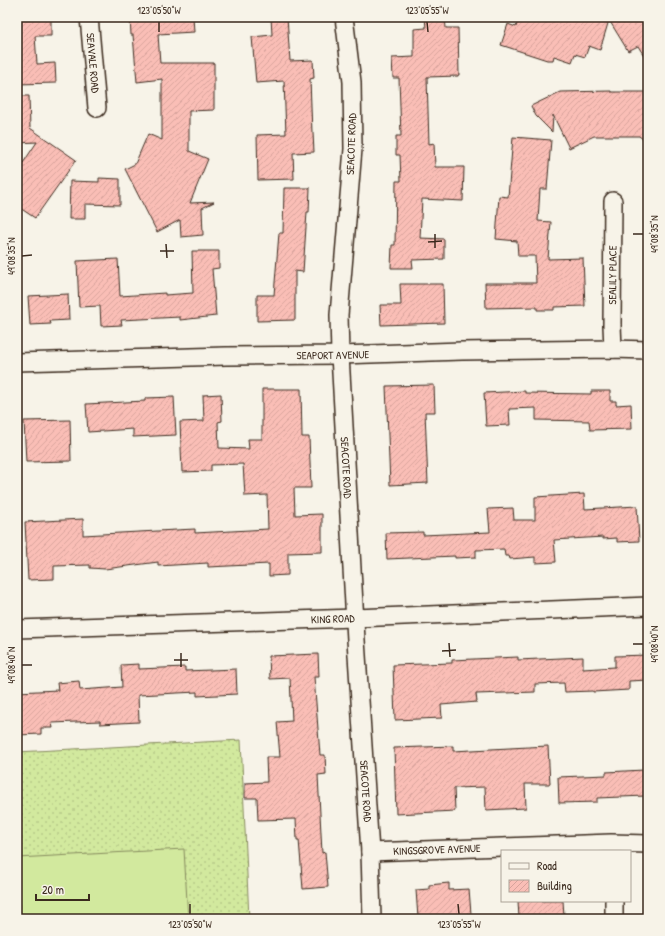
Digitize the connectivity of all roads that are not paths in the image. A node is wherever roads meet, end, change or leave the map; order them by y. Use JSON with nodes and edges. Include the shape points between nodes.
{"nodes":[{"id":1,"x":89,"y":17,"type":"edge"},
{"id":2,"x":344,"y":17,"type":"edge"},
{"id":3,"x":97,"y":108,"type":"dead end"},
{"id":4,"x":613,"y":201,"type":"dead end"},
{"id":5,"x":612,"y":349,"type":"junction"},
{"id":6,"x":648,"y":350,"type":"edge"},
{"id":7,"x":340,"y":355,"type":"junction"},
{"id":8,"x":17,"y":362,"type":"edge"},
{"id":9,"x":648,"y":606,"type":"edge"},
{"id":10,"x":355,"y":618,"type":"junction"},
{"id":11,"x":17,"y":628,"type":"edge"},
{"id":12,"x":648,"y":844,"type":"edge"},
{"id":13,"x":611,"y":847,"type":"edge"},
{"id":14,"x":370,"y":852,"type":"junction"},
{"id":15,"x":614,"y":902,"type":"edge"},
{"id":16,"x":372,"y":919,"type":"edge"},
{"id":17,"x":614,"y":919,"type":"edge"}],
"edges":[{"from":1,"to":3,"type":"street","name":"SEAVALE ROAD"},
{"from":2,"to":7,"type":"street","name":"SEACOTE ROAD","via":[[352,82],[353,149],[339,315]]},
{"from":4,"to":5,"type":"street","name":"SEALILY PLACE"},
{"from":5,"to":6,"type":"street","name":"SEAPORT AVENUE"},
{"from":5,"to":7,"type":"street","name":"SEAPORT AVENUE","via":[[462,350]]},
{"from":7,"to":8,"type":"street","name":"SEAPORT AVENUE"},
{"from":7,"to":10,"type":"street","name":"SEACOTE ROAD"},
{"from":9,"to":10,"type":"street","name":"KING ROAD"},
{"from":10,"to":11,"type":"street","name":"KING ROAD"},
{"from":10,"to":14,"type":"street","name":"SEACOTE ROAD"},
{"from":12,"to":13,"type":"street","name":"KINGSGROVE AVENUE"},
{"from":13,"to":14,"type":"street","name":"KINGSGROVE AVENUE"},
{"from":14,"to":16,"type":"street","name":"SEACOTE ROAD"},
{"from":15,"to":17,"type":"street"}]}
